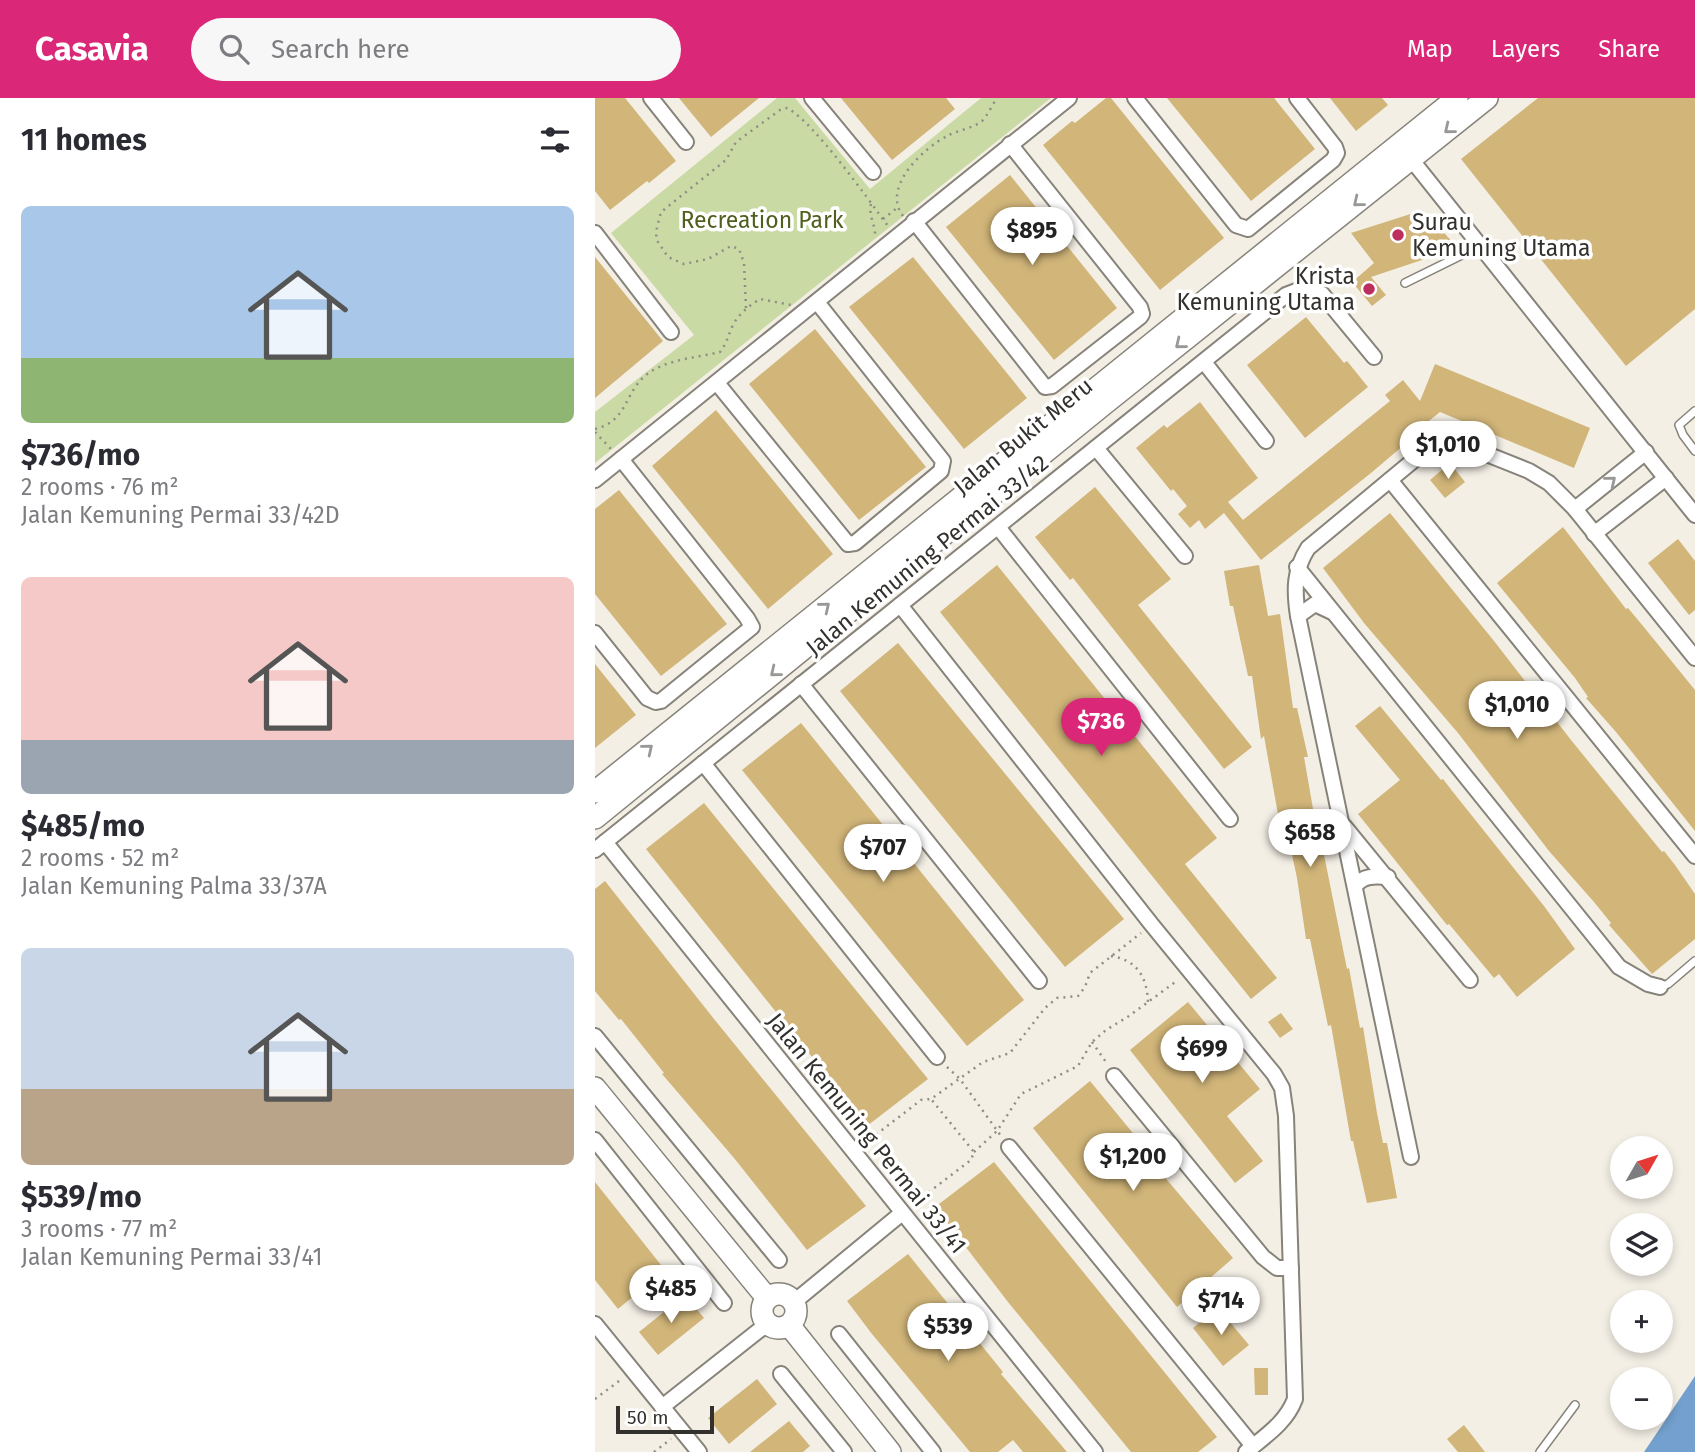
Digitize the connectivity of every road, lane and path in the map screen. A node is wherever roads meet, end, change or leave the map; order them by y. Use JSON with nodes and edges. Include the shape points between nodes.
{"nodes":[{"id":1,"x":650,"y":98,"type":"edge"},
{"id":2,"x":812,"y":98,"type":"edge"},
{"id":3,"x":997,"y":98,"type":"edge"},
{"id":4,"x":1069,"y":98,"type":"edge"},
{"id":5,"x":1135,"y":98,"type":"edge"},
{"id":6,"x":1297,"y":98,"type":"edge"},
{"id":7,"x":1457,"y":98,"type":"edge"},
{"id":8,"x":1487,"y":98,"type":"edge"},
{"id":9,"x":686,"y":142,"type":"dead end"},
{"id":10,"x":1010,"y":144,"type":"junction"},
{"id":11,"x":1406,"y":152,"type":"junction"},
{"id":12,"x":873,"y":172,"type":"dead end"},
{"id":13,"x":897,"y":208,"type":"junction"},
{"id":14,"x":883,"y":219,"type":"junction"},
{"id":15,"x":912,"y":223,"type":"junction"},
{"id":16,"x":595,"y":233,"type":"edge"},
{"id":17,"x":896,"y":236,"type":"junction"},
{"id":18,"x":1480,"y":246,"type":"junction"},
{"id":19,"x":1405,"y":283,"type":"dead end"},
{"id":20,"x":811,"y":306,"type":"junction"},
{"id":21,"x":746,"y":308,"type":"junction"},
{"id":22,"x":671,"y":332,"type":"dead end"},
{"id":23,"x":1374,"y":357,"type":"dead end"},
{"id":24,"x":1204,"y":362,"type":"junction"},
{"id":25,"x":717,"y":383,"type":"junction"},
{"id":26,"x":1695,"y":411,"type":"edge"},
{"id":27,"x":595,"y":430,"type":"edge"},
{"id":28,"x":1266,"y":441,"type":"dead end"},
{"id":29,"x":1096,"y":448,"type":"junction"},
{"id":30,"x":1695,"y":451,"type":"edge"},
{"id":31,"x":1646,"y":452,"type":"junction"},
{"id":32,"x":621,"y":459,"type":"junction"},
{"id":33,"x":1666,"y":478,"type":"junction"},
{"id":34,"x":595,"y":480,"type":"edge"},
{"id":35,"x":1390,"y":480,"type":"junction"},
{"id":36,"x":1575,"y":509,"type":"junction"},
{"id":37,"x":1695,"y":515,"type":"edge"},
{"id":38,"x":998,"y":527,"type":"junction"},
{"id":39,"x":1594,"y":534,"type":"junction"},
{"id":40,"x":1185,"y":556,"type":"dead end"},
{"id":41,"x":1297,"y":567,"type":"junction"},
{"id":42,"x":900,"y":605,"type":"junction"},
{"id":43,"x":1298,"y":616,"type":"junction"},
{"id":44,"x":1338,"y":616,"type":"junction"},
{"id":45,"x":595,"y":632,"type":"edge"},
{"id":46,"x":1695,"y":658,"type":"edge"},
{"id":47,"x":801,"y":684,"type":"junction"},
{"id":48,"x":703,"y":763,"type":"junction"},
{"id":49,"x":595,"y":792,"type":"edge"},
{"id":50,"x":595,"y":818,"type":"edge"},
{"id":51,"x":1230,"y":819,"type":"dead end"},
{"id":52,"x":1343,"y":825,"type":"junction"},
{"id":53,"x":600,"y":846,"type":"edge"},
{"id":54,"x":1695,"y":856,"type":"edge"},
{"id":55,"x":1388,"y":877,"type":"junction"},
{"id":56,"x":1355,"y":886,"type":"junction"},
{"id":57,"x":1152,"y":925,"type":"junction"},
{"id":58,"x":1111,"y":956,"type":"junction"},
{"id":59,"x":1695,"y":961,"type":"edge"},
{"id":60,"x":1190,"y":971,"type":"junction"},
{"id":61,"x":1470,"y":979,"type":"dead end"},
{"id":62,"x":1039,"y":981,"type":"dead end"},
{"id":63,"x":1660,"y":987,"type":"joint"},
{"id":64,"x":1148,"y":1002,"type":"junction"},
{"id":65,"x":595,"y":1036,"type":"edge"},
{"id":66,"x":1093,"y":1042,"type":"junction"},
{"id":67,"x":937,"y":1057,"type":"joint"},
{"id":68,"x":1114,"y":1076,"type":"joint"},
{"id":69,"x":960,"y":1079,"type":"junction"},
{"id":70,"x":595,"y":1088,"type":"edge"},
{"id":71,"x":931,"y":1099,"type":"junction"},
{"id":72,"x":997,"y":1131,"type":"junction"},
{"id":73,"x":595,"y":1140,"type":"edge"},
{"id":74,"x":1009,"y":1147,"type":"joint"},
{"id":75,"x":974,"y":1152,"type":"junction"},
{"id":76,"x":853,"y":1153,"type":"junction"},
{"id":77,"x":1411,"y":1157,"type":"dead end"},
{"id":78,"x":902,"y":1213,"type":"junction"},
{"id":79,"x":779,"y":1260,"type":"dead end"},
{"id":80,"x":1291,"y":1268,"type":"junction"},
{"id":81,"x":767,"y":1298,"type":"junction"},
{"id":82,"x":794,"y":1302,"type":"junction"},
{"id":83,"x":725,"y":1303,"type":"dead end"},
{"id":84,"x":595,"y":1324,"type":"edge"},
{"id":85,"x":767,"y":1324,"type":"junction"},
{"id":86,"x":789,"y":1325,"type":"junction"},
{"id":87,"x":839,"y":1334,"type":"dead end"},
{"id":88,"x":632,"y":1370,"type":"junction"},
{"id":89,"x":781,"y":1374,"type":"dead end"},
{"id":90,"x":595,"y":1399,"type":"edge"},
{"id":91,"x":1575,"y":1405,"type":"dead end"},
{"id":92,"x":662,"y":1406,"type":"junction"},
{"id":93,"x":681,"y":1430,"type":"junction"},
{"id":94,"x":1249,"y":1449,"type":"edge"},
{"id":95,"x":654,"y":1452,"type":"edge"},
{"id":96,"x":699,"y":1452,"type":"edge"},
{"id":97,"x":844,"y":1452,"type":"edge"},
{"id":98,"x":890,"y":1452,"type":"edge"},
{"id":99,"x":933,"y":1452,"type":"edge"},
{"id":100,"x":1095,"y":1452,"type":"edge"},
{"id":101,"x":1541,"y":1452,"type":"edge"}],
"edges":[{"from":1,"to":9,"type":"street"},
{"from":2,"to":12,"type":"street"},
{"from":3,"to":13,"type":"path","via":[[982,121],[948,135],[920,156],[904,174]]},
{"from":4,"to":10,"type":"street"},
{"from":5,"to":6,"type":"street","via":[[1236,225],[1248,229],[1337,153]]},
{"from":7,"to":11,"type":"main road","name":"Jalan Bukit Meru"},
{"from":8,"to":11,"type":"main road","name":"Jalan Bukit Meru","one_way":true},
{"from":10,"to":15,"type":"street"},
{"from":10,"to":15,"type":"street","via":[[1140,307],[1140,317],[1045,387]]},
{"from":11,"to":18,"type":"street"},
{"from":49,"to":11,"type":"main road","name":"Jalan Bukit Meru","one_way":true},
{"from":11,"to":50,"type":"main road","name":"Jalan Bukit Meru","one_way":true,"via":[[1094,413]]},
{"from":13,"to":14,"type":"path"},
{"from":13,"to":15,"type":"path"},
{"from":14,"to":17,"type":"path"},
{"from":14,"to":21,"type":"path","via":[[802,119],[787,108],[780,110],[736,142],[726,160],[661,212],[657,227],[656,239],[668,257],[684,264],[709,259],[731,246],[739,249]]},
{"from":15,"to":17,"type":"street"},
{"from":16,"to":22,"type":"street"},
{"from":17,"to":20,"type":"street"},
{"from":18,"to":19,"type":"lane"},
{"from":18,"to":31,"type":"street"},
{"from":20,"to":21,"type":"path","via":[[760,299]]},
{"from":20,"to":25,"type":"street"},
{"from":20,"to":25,"type":"street","via":[[943,461],[941,471],[855,543],[846,541]]},
{"from":21,"to":27,"type":"path","via":[[720,352],[648,373],[624,410],[608,426]]},
{"from":23,"to":24,"type":"street","name":"Jalan Kemuning Permai 33/42","via":[[1322,294],[1304,288],[1286,295]]},
{"from":24,"to":28,"type":"street"},
{"from":24,"to":29,"type":"street","name":"Jalan Kemuning Permai 33/42"},
{"from":25,"to":32,"type":"street"},
{"from":26,"to":30,"type":"lane","via":[[1679,429]]},
{"from":27,"to":32,"type":"path"},
{"from":29,"to":38,"type":"street","name":"Jalan Kemuning Permai 33/42"},
{"from":29,"to":40,"type":"street"},
{"from":31,"to":33,"type":"street"},
{"from":36,"to":31,"type":"street","one_way":true},
{"from":32,"to":34,"type":"street"},
{"from":32,"to":45,"type":"street","via":[[752,627],[656,702],[647,698]]},
{"from":33,"to":37,"type":"street"},
{"from":33,"to":39,"type":"street"},
{"from":35,"to":36,"type":"street","via":[[1432,445],[1449,439],[1529,471]]},
{"from":35,"to":41,"type":"street","via":[[1308,548]]},
{"from":35,"to":54,"type":"street"},
{"from":36,"to":39,"type":"street"},
{"from":38,"to":42,"type":"street","name":"Jalan Kemuning Permai 33/42"},
{"from":38,"to":51,"type":"street"},
{"from":39,"to":46,"type":"street"},
{"from":41,"to":43,"type":"street"},
{"from":41,"to":44,"type":"street"},
{"from":42,"to":47,"type":"street","name":"Jalan Kemuning Permai 33/42"},
{"from":42,"to":57,"type":"street"},
{"from":43,"to":44,"type":"street","via":[[1315,604]]},
{"from":43,"to":52,"type":"street"},
{"from":44,"to":63,"type":"street","via":[[1619,967]]},
{"from":47,"to":48,"type":"street","name":"Jalan Kemuning Permai 33/42"},
{"from":47,"to":62,"type":"street"},
{"from":48,"to":53,"type":"street","name":"Jalan Kemuning Permai 33/42"},
{"from":48,"to":67,"type":"street"},
{"from":52,"to":55,"type":"street"},
{"from":52,"to":56,"type":"street"},
{"from":53,"to":76,"type":"street","name":"Jalan Kemuning Permai 33/41"},
{"from":55,"to":56,"type":"street","via":[[1371,876]]},
{"from":55,"to":61,"type":"street"},
{"from":56,"to":77,"type":"street"},
{"from":57,"to":58,"type":"path"},
{"from":57,"to":60,"type":"street"},
{"from":58,"to":64,"type":"path","via":[[1142,972]]},
{"from":58,"to":69,"type":"path","via":[[1090,973],[1078,996],[1057,998],[1045,1008],[1010,1053],[983,1062]]},
{"from":59,"to":63,"type":"lane"},
{"from":60,"to":64,"type":"path"},
{"from":60,"to":80,"type":"street","via":[[1282,1088]]},
{"from":64,"to":66,"type":"path"},
{"from":65,"to":79,"type":"street"},
{"from":66,"to":68,"type":"path"},
{"from":66,"to":72,"type":"path","via":[[1078,1066],[1021,1094]]},
{"from":67,"to":69,"type":"path"},
{"from":68,"to":80,"type":"street","via":[[1262,1258],[1277,1268]]},
{"from":69,"to":71,"type":"path"},
{"from":69,"to":72,"type":"path"},
{"from":70,"to":81,"type":"main road"},
{"from":71,"to":75,"type":"path"},
{"from":71,"to":76,"type":"path","via":[[921,1100]]},
{"from":72,"to":74,"type":"path"},
{"from":72,"to":75,"type":"path"},
{"from":73,"to":83,"type":"street"},
{"from":74,"to":94,"type":"street"},
{"from":75,"to":78,"type":"path","via":[[971,1160]]},
{"from":76,"to":78,"type":"street","name":"Jalan Kemuning Permai 33/41"},
{"from":78,"to":82,"type":"street"},
{"from":78,"to":100,"type":"street","name":"Jalan Kemuning Permai 33/41"},
{"from":80,"to":94,"type":"street","via":[[1295,1399],[1284,1421]]},
{"from":81,"to":82,"type":"main road","via":[[781,1293]]},
{"from":81,"to":85,"type":"main road","via":[[761,1314]]},
{"from":82,"to":86,"type":"main road","via":[[796,1312]]},
{"from":84,"to":88,"type":"street"},
{"from":85,"to":86,"type":"main road"},
{"from":85,"to":92,"type":"street"},
{"from":86,"to":98,"type":"main road"},
{"from":87,"to":99,"type":"street"},
{"from":88,"to":90,"type":"path"},
{"from":88,"to":92,"type":"street"},
{"from":89,"to":97,"type":"street"},
{"from":91,"to":101,"type":"lane"},
{"from":92,"to":93,"type":"street"},
{"from":93,"to":95,"type":"path"},
{"from":93,"to":96,"type":"street"}]}
